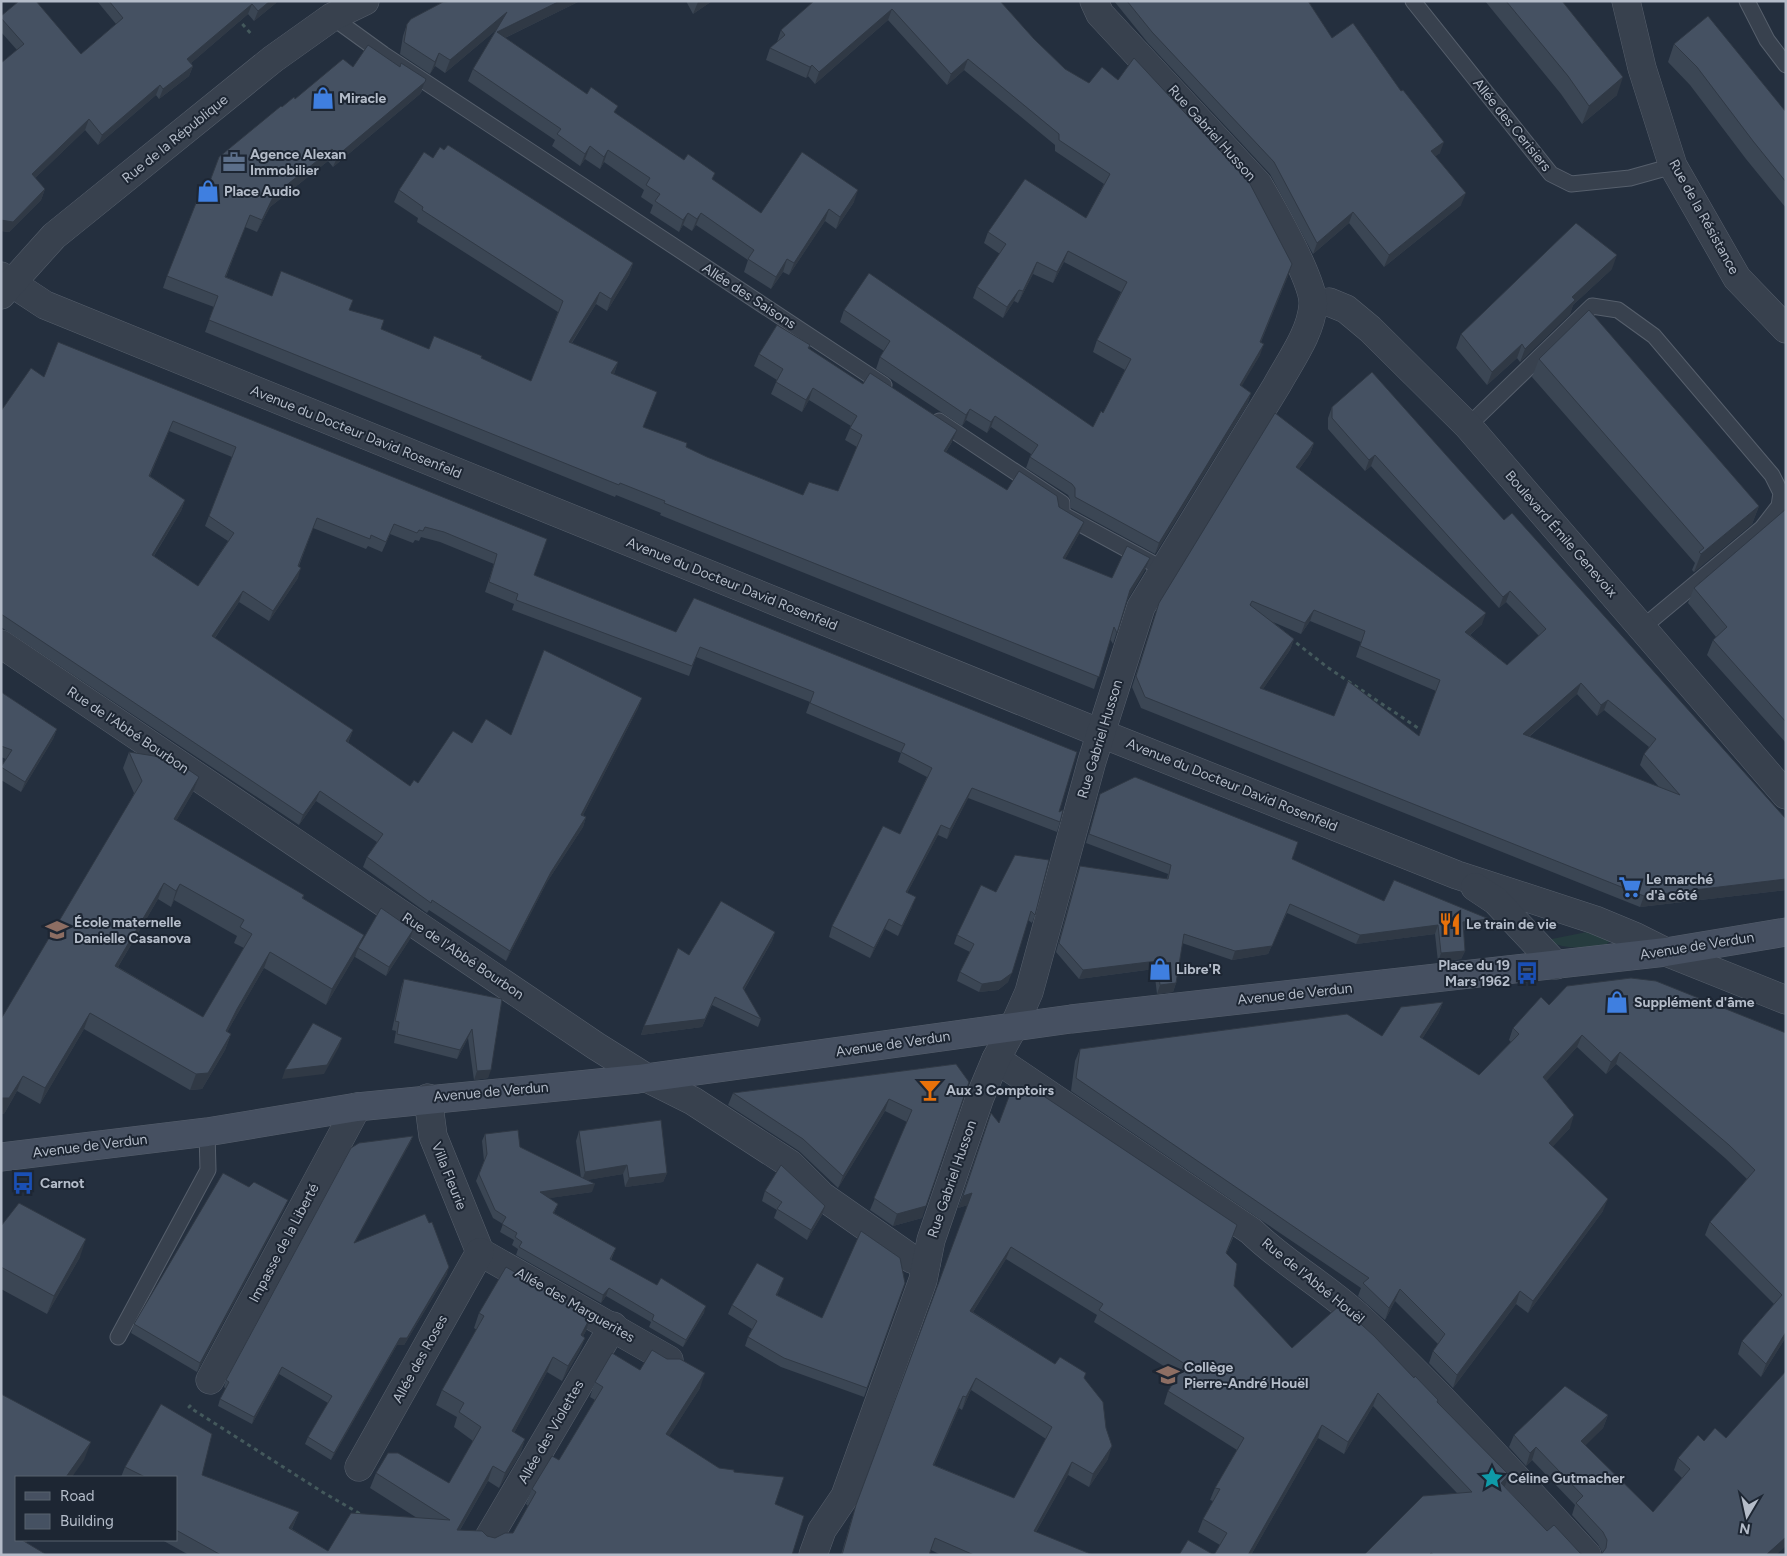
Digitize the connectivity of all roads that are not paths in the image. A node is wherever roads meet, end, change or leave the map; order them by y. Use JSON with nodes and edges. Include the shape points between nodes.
{"nodes":[{"id":1,"x":365,"y":1,"type":"edge"},
{"id":2,"x":1094,"y":1,"type":"edge"},
{"id":3,"x":1413,"y":1,"type":"edge"},
{"id":4,"x":1626,"y":1,"type":"edge"},
{"id":5,"x":1747,"y":1,"type":"edge"},
{"id":6,"x":332,"y":17,"type":"junction"},
{"id":7,"x":1786,"y":65,"type":"edge"},
{"id":8,"x":1673,"y":166,"type":"junction"},
{"id":9,"x":4,"y":285,"type":"edge"},
{"id":10,"x":1314,"y":304,"type":"junction"},
{"id":11,"x":1786,"y":329,"type":"edge"},
{"id":12,"x":897,"y":394,"type":"edge"},
{"id":13,"x":930,"y":416,"type":"edge"},
{"id":14,"x":1468,"y":426,"type":"junction"},
{"id":15,"x":1162,"y":569,"type":"junction"},
{"id":16,"x":1642,"y":628,"type":"junction"},
{"id":17,"x":1,"y":644,"type":"edge"},
{"id":18,"x":1100,"y":733,"type":"junction"},
{"id":19,"x":1786,"y":795,"type":"edge"},
{"id":20,"x":1457,"y":875,"type":"junction"},
{"id":21,"x":1786,"y":932,"type":"edge"},
{"id":22,"x":1666,"y":952,"type":"junction"},
{"id":23,"x":1556,"y":965,"type":"junction"},
{"id":24,"x":1786,"y":1000,"type":"edge"},
{"id":25,"x":1014,"y":1026,"type":"junction"},
{"id":26,"x":996,"y":1059,"type":"junction"},
{"id":27,"x":648,"y":1078,"type":"junction"},
{"id":28,"x":428,"y":1098,"type":"junction"},
{"id":29,"x":357,"y":1107,"type":"junction"},
{"id":30,"x":207,"y":1132,"type":"junction"},
{"id":31,"x":1,"y":1157,"type":"edge"},
{"id":32,"x":480,"y":1252,"type":"junction"},
{"id":33,"x":926,"y":1264,"type":"junction"},
{"id":34,"x":613,"y":1326,"type":"junction"},
{"id":35,"x":118,"y":1336,"type":"dead end"},
{"id":36,"x":669,"y":1360,"type":"edge"},
{"id":37,"x":210,"y":1380,"type":"road end"},
{"id":38,"x":360,"y":1467,"type":"dead end"},
{"id":39,"x":489,"y":1537,"type":"edge"},
{"id":40,"x":813,"y":1555,"type":"edge"},
{"id":41,"x":1587,"y":1555,"type":"edge"}],
"edges":[{"from":1,"to":6,"type":"street","name":"Rue de la République"},
{"from":2,"to":10,"type":"street","name":"Rue Gabriel Husson","via":[[1100,14],[1258,184],[1310,284]]},
{"from":3,"to":8,"type":"lane","name":"Allée des Cerisiers","via":[[1551,174],[1571,184],[1630,178]]},
{"from":4,"to":8,"type":"street","name":"Rue de la Résistance","via":[[1642,68]]},
{"from":5,"to":7,"type":"lane","via":[[1767,40]]},
{"from":6,"to":9,"type":"street","name":"Rue de la République","via":[[273,59],[54,236]]},
{"from":6,"to":12,"type":"lane","name":"Allée des Saisons"},
{"from":8,"to":11,"type":"street","name":"Rue de la Résistance","via":[[1738,278]]},
{"from":9,"to":18,"type":"street","name":"Avenue du Docteur David Rosenfeld","via":[[45,306]]},
{"from":10,"to":14,"type":"street","name":"Boulevard Émile Genevoix","via":[[1329,302],[1346,309]]},
{"from":10,"to":15,"type":"street","name":"Rue Gabriel Husson","via":[[1300,342],[1278,385]]},
{"from":13,"to":15,"type":"lane","via":[[1062,503],[1062,514]]},
{"from":14,"to":16,"type":"street","name":"Boulevard Émile Genevoix"},
{"from":14,"to":16,"type":"lane","via":[[1592,306],[1618,310],[1654,336],[1772,475],[1781,493],[1779,506],[1762,528]]},
{"from":15,"to":18,"type":"street","name":"Rue Gabriel Husson","via":[[1141,607]]},
{"from":16,"to":19,"type":"street","name":"Boulevard Émile Genevoix"},
{"from":17,"to":27,"type":"street","name":"Rue de l'Abbé Bourbon"},
{"from":18,"to":20,"type":"street","name":"Avenue du Docteur David Rosenfeld"},
{"from":18,"to":25,"type":"street","name":"Rue Gabriel Husson","via":[[1029,992]]},
{"from":20,"to":22,"type":"street","name":"Avenue du Docteur David Rosenfeld","via":[[1594,920]]},
{"from":20,"to":23,"type":"street","name":"Avenue du Docteur David Rosenfeld","via":[[1496,901]]},
{"from":21,"to":22,"type":"street","name":"Avenue de Verdun"},
{"from":22,"to":23,"type":"street","name":"Avenue de Verdun"},
{"from":22,"to":24,"type":"street"},
{"from":23,"to":25,"type":"street","name":"Avenue de Verdun"},
{"from":25,"to":26,"type":"street","name":"Rue Gabriel Husson"},
{"from":25,"to":27,"type":"street","name":"Avenue de Verdun"},
{"from":26,"to":33,"type":"street","name":"Rue Gabriel Husson","via":[[931,1240]]},
{"from":26,"to":41,"type":"street","name":"Rue de l'Abbé Houël","via":[[1252,1231],[1270,1249],[1346,1305],[1479,1438]]},
{"from":27,"to":28,"type":"street","name":"Avenue de Verdun"},
{"from":27,"to":33,"type":"street","name":"Rue de l'Abbé Bourbon","via":[[693,1101],[790,1164],[822,1196],[912,1259]]},
{"from":28,"to":29,"type":"street","name":"Avenue de Verdun"},
{"from":28,"to":32,"type":"street","name":"Villa Fleurie","via":[[433,1136]]},
{"from":29,"to":30,"type":"street","name":"Avenue de Verdun"},
{"from":29,"to":37,"type":"street","name":"Impasse de la Liberté"},
{"from":30,"to":31,"type":"street","name":"Avenue de Verdun"},
{"from":30,"to":35,"type":"lane","via":[[208,1170]]},
{"from":32,"to":34,"type":"street","name":"Allée des Marguerites"},
{"from":32,"to":38,"type":"street","name":"Allée des Roses"},
{"from":33,"to":40,"type":"street","name":"Rue Gabriel Husson","via":[[845,1496],[822,1530]]},
{"from":34,"to":36,"type":"street","name":"Allée des Marguerites"},
{"from":34,"to":39,"type":"street","name":"Allée des Violettes"}]}
